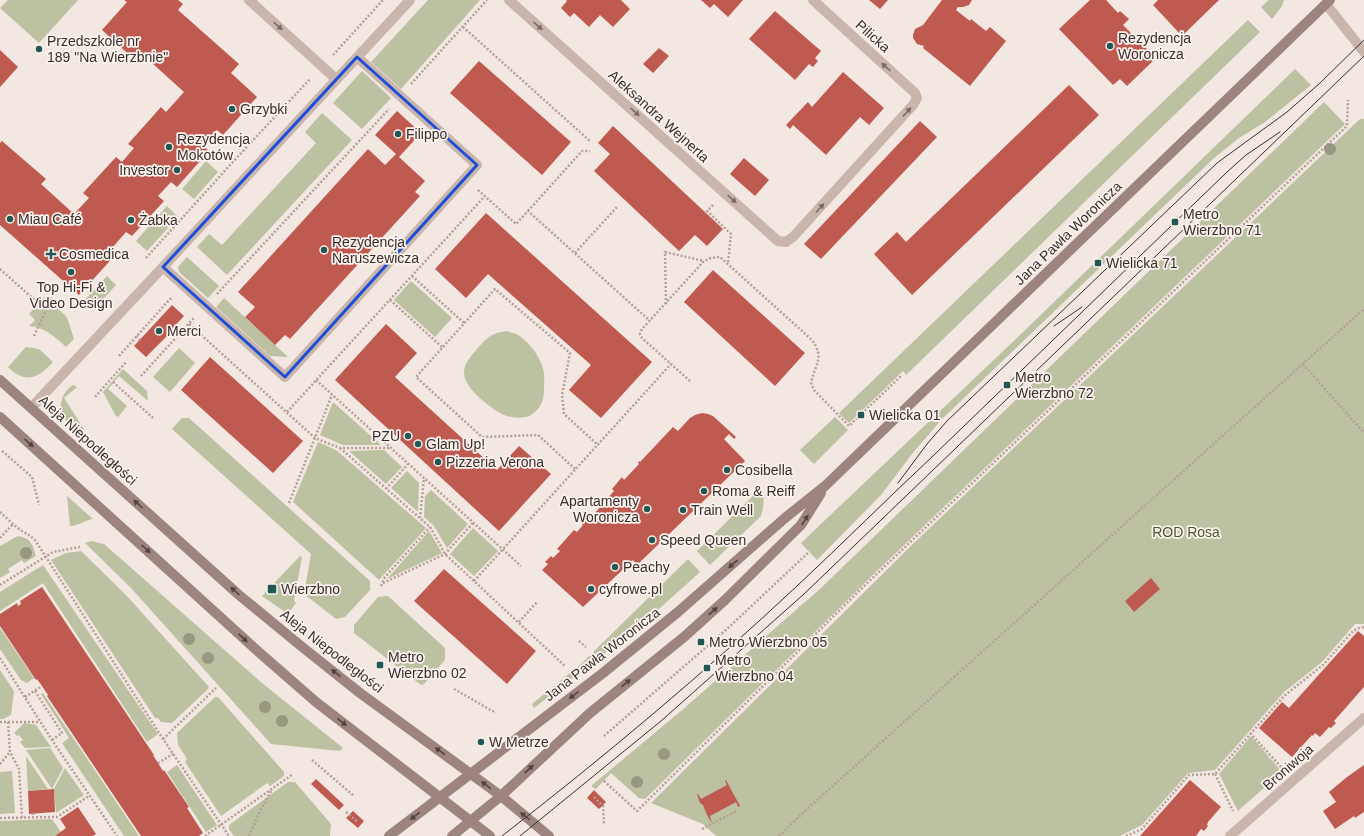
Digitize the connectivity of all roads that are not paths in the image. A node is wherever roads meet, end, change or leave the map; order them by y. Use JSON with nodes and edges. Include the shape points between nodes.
{"nodes":[{"id":1,"x":249,"y":0,"type":"edge"},
{"id":2,"x":410,"y":0,"type":"edge"},
{"id":3,"x":509,"y":0,"type":"edge"},
{"id":4,"x":813,"y":0,"type":"edge"},
{"id":5,"x":1326,"y":1,"type":"edge"},
{"id":6,"x":1364,"y":52,"type":"edge"},
{"id":7,"x":357,"y":57,"type":"junction"},
{"id":8,"x":336,"y":79,"type":"junction"},
{"id":9,"x":793,"y":236,"type":"joint"},
{"id":10,"x":163,"y":267,"type":"junction"},
{"id":11,"x":0,"y":380,"type":"edge"},
{"id":12,"x":31,"y":408,"type":"junction"},
{"id":13,"x":0,"y":417,"type":"edge"},
{"id":14,"x":825,"y":486,"type":"junction"},
{"id":15,"x":1364,"y":718,"type":"edge"},
{"id":16,"x":472,"y":774,"type":"junction"},
{"id":17,"x":440,"y":796,"type":"junction"},
{"id":18,"x":501,"y":796,"type":"junction"},
{"id":19,"x":471,"y":821,"type":"junction"},
{"id":20,"x":389,"y":836,"type":"edge"},
{"id":21,"x":452,"y":836,"type":"edge"},
{"id":22,"x":490,"y":836,"type":"edge"},
{"id":23,"x":549,"y":836,"type":"edge"},
{"id":24,"x":1230,"y":836,"type":"edge"}],
"edges":[{"from":1,"to":8,"type":"street","one_way":true},
{"from":2,"to":7,"type":"street"},
{"from":3,"to":9,"type":"street","name":"Aleksandra Wejnerta","one_way":true,"via":[[778,241],[786,242]]},
{"from":9,"to":4,"type":"street","name":"Pilicka","one_way":true,"via":[[917,98],[915,93]]},
{"from":5,"to":6,"type":"street"},
{"from":5,"to":14,"type":"street","name":"Jana Pawła Woronicza"},
{"from":7,"to":8,"type":"street"},
{"from":7,"to":10,"type":"street","via":[[477,165],[286,377]]},
{"from":8,"to":10,"type":"street"},
{"from":10,"to":12,"type":"street"},
{"from":11,"to":12,"type":"street","name":"Aleja Niepodległości"},
{"from":16,"to":12,"type":"street","name":"Aleja Niepodległości","one_way":true,"via":[[360,693],[233,590]]},
{"from":13,"to":17,"type":"street","one_way":true,"via":[[310,697]]},
{"from":14,"to":16,"type":"street","name":"Jana Pawła Woronicza","one_way":true,"via":[[678,612]]},
{"from":18,"to":14,"type":"street","name":"Jana Pawła Woronicza","one_way":true,"via":[[590,712],[684,637],[753,573],[801,525]]},
{"from":15,"to":24,"type":"street","name":"Broniwoja"},
{"from":16,"to":17,"type":"street","name":"Jana Pawła Woronicza"},
{"from":18,"to":16,"type":"street","name":"Aleja Niepodległości","one_way":true},
{"from":17,"to":19,"type":"street"},
{"from":17,"to":20,"type":"street","name":"Jana Pawła Woronicza","one_way":true},
{"from":18,"to":19,"type":"street","name":"Jana Pawła Woronicza"},
{"from":23,"to":18,"type":"street","name":"Aleja Niepodległości","one_way":true},
{"from":19,"to":21,"type":"street","name":"Jana Pawła Woronicza"},
{"from":19,"to":22,"type":"street"}]}
